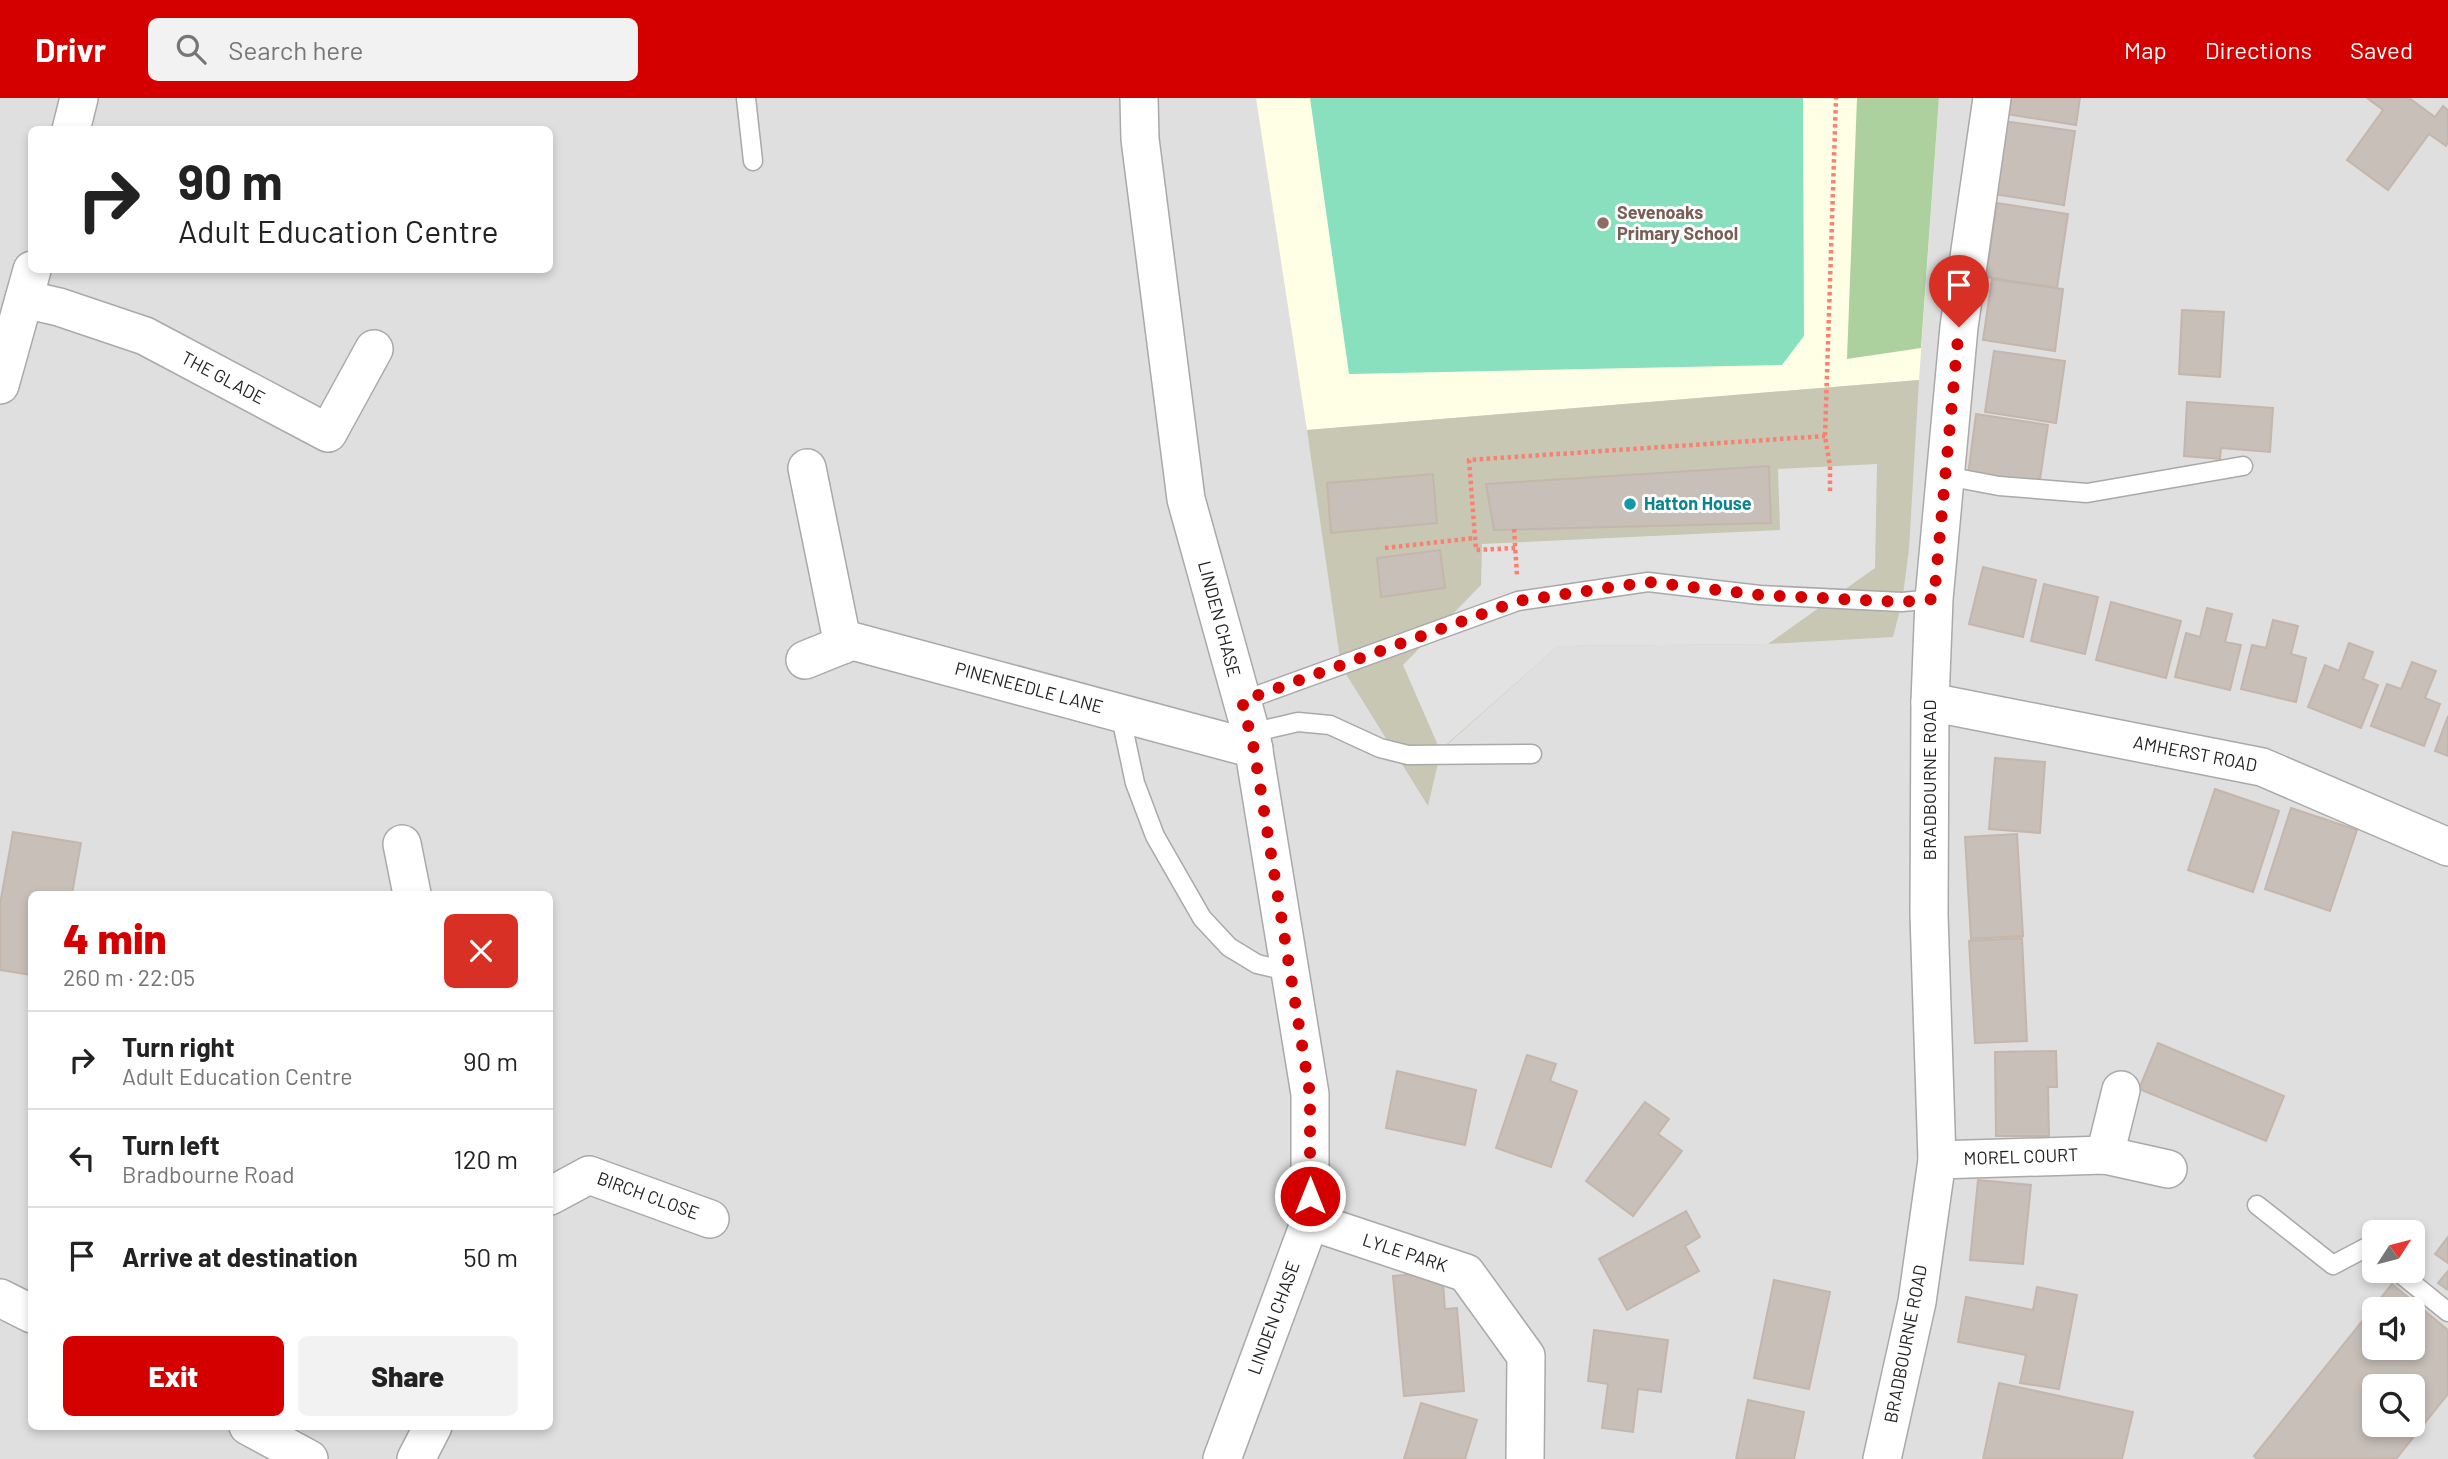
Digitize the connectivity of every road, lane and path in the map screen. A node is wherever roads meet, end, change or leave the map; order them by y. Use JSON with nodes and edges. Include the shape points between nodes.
{"nodes":[{"id":1,"x":79,"y":98,"type":"edge"},
{"id":2,"x":746,"y":98,"type":"edge"},
{"id":3,"x":1139,"y":98,"type":"edge"},
{"id":4,"x":1836,"y":98,"type":"edge"},
{"id":5,"x":1992,"y":98,"type":"edge"},
{"id":6,"x":72,"y":126,"type":"edge"},
{"id":7,"x":752,"y":161,"type":"dead end"},
{"id":8,"x":28,"y":284,"type":"edge"},
{"id":9,"x":374,"y":349,"type":"dead end"},
{"id":10,"x":0,"y":385,"type":"edge"},
{"id":11,"x":1825,"y":436,"type":"junction"},
{"id":12,"x":2243,"y":466,"type":"dead end"},
{"id":13,"x":807,"y":468,"type":"dead end"},
{"id":14,"x":1945,"y":476,"type":"junction"},
{"id":15,"x":1830,"y":491,"type":"dead end"},
{"id":16,"x":1514,"y":529,"type":"dead end"},
{"id":17,"x":1475,"y":538,"type":"junction"},
{"id":18,"x":1385,"y":548,"type":"dead end"},
{"id":19,"x":1515,"y":548,"type":"junction"},
{"id":20,"x":1934,"y":599,"type":"junction"},
{"id":21,"x":1518,"y":601,"type":"junction"},
{"id":22,"x":843,"y":645,"type":"junction"},
{"id":23,"x":805,"y":660,"type":"dead end"},
{"id":24,"x":1930,"y":702,"type":"junction"},
{"id":25,"x":1120,"y":713,"type":"junction"},
{"id":26,"x":1249,"y":728,"type":"junction"},
{"id":27,"x":1532,"y":754,"type":"dead end"},
{"id":28,"x":402,"y":844,"type":"dead end"},
{"id":29,"x":2448,"y":847,"type":"edge"},
{"id":30,"x":411,"y":891,"type":"edge"},
{"id":31,"x":1291,"y":972,"type":"junction"},
{"id":32,"x":2121,"y":1090,"type":"dead end"},
{"id":33,"x":2105,"y":1155,"type":"junction"},
{"id":34,"x":1937,"y":1160,"type":"junction"},
{"id":35,"x":2168,"y":1169,"type":"dead end"},
{"id":36,"x":553,"y":1194,"type":"edge"},
{"id":37,"x":2257,"y":1205,"type":"dead end"},
{"id":38,"x":710,"y":1219,"type":"dead end"},
{"id":39,"x":1310,"y":1222,"type":"junction"},
{"id":40,"x":2362,"y":1250,"type":"edge"},
{"id":41,"x":2412,"y":1283,"type":"edge"},
{"id":42,"x":0,"y":1298,"type":"edge"},
{"id":43,"x":28,"y":1312,"type":"edge"},
{"id":44,"x":2448,"y":1312,"type":"edge"},
{"id":45,"x":255,"y":1430,"type":"edge"},
{"id":46,"x":431,"y":1430,"type":"edge"},
{"id":47,"x":309,"y":1459,"type":"edge"},
{"id":48,"x":416,"y":1459,"type":"edge"},
{"id":49,"x":1222,"y":1459,"type":"edge"},
{"id":50,"x":1525,"y":1459,"type":"edge"},
{"id":51,"x":1882,"y":1459,"type":"edge"}],
"edges":[{"from":1,"to":6,"type":"street"},
{"from":2,"to":7,"type":"lane"},
{"from":3,"to":26,"type":"street","name":"LINDEN CHASE","via":[[1140,139],[1186,499]]},
{"from":4,"to":11,"type":"path"},
{"from":5,"to":14,"type":"street","name":"BRADBOURNE ROAD","via":[[1959,327]]},
{"from":8,"to":9,"type":"street","name":"THE GLADE","via":[[59,307],[145,336],[328,433]]},
{"from":8,"to":10,"type":"street"},
{"from":11,"to":15,"type":"path"},
{"from":11,"to":17,"type":"path","via":[[1469,460]]},
{"from":12,"to":14,"type":"lane","via":[[2087,493],[1999,486]]},
{"from":13,"to":22,"type":"street"},
{"from":14,"to":20,"type":"street","name":"BRADBOURNE ROAD"},
{"from":16,"to":19,"type":"path"},
{"from":17,"to":18,"type":"path"},
{"from":17,"to":19,"type":"path","via":[[1476,550]]},
{"from":19,"to":21,"type":"path"},
{"from":20,"to":21,"type":"lane","via":[[1902,602],[1760,595],[1648,582]]},
{"from":20,"to":24,"type":"street","name":"BRADBOURNE ROAD"},
{"from":21,"to":26,"type":"lane"},
{"from":22,"to":23,"type":"street","name":"PINENEEDLE LANE"},
{"from":22,"to":25,"type":"street","name":"PINENEEDLE LANE","via":[[852,641]]},
{"from":24,"to":29,"type":"street","name":"AMHERST ROAD","via":[[2262,767]]},
{"from":24,"to":34,"type":"street","name":"BRADBOURNE ROAD","via":[[1929,915]]},
{"from":25,"to":26,"type":"street","name":"PINENEEDLE LANE"},
{"from":25,"to":31,"type":"lane","via":[[1135,783],[1155,836],[1202,918],[1229,947],[1257,964]]},
{"from":26,"to":27,"type":"lane","via":[[1298,722],[1330,725],[1380,748],[1408,755]]},
{"from":26,"to":31,"type":"street","name":"LINDEN CHASE"},
{"from":28,"to":30,"type":"street"},
{"from":31,"to":39,"type":"street","name":"LINDEN CHASE","via":[[1310,1094]]},
{"from":32,"to":33,"type":"street"},
{"from":33,"to":34,"type":"street","name":"MOREL COURT"},
{"from":33,"to":35,"type":"street","name":"MOREL COURT"},
{"from":34,"to":51,"type":"street","name":"BRADBOURNE ROAD","via":[[1917,1302]]},
{"from":36,"to":38,"type":"street","name":"BIRCH CLOSE","via":[[589,1175]]},
{"from":37,"to":40,"type":"lane","via":[[2333,1265]]},
{"from":39,"to":49,"type":"street","name":"LINDEN CHASE"},
{"from":39,"to":50,"type":"street","name":"LYLE PARK","via":[[1466,1273],[1526,1356]]},
{"from":41,"to":44,"type":"lane"},
{"from":42,"to":43,"type":"street"},
{"from":45,"to":47,"type":"street"},
{"from":46,"to":48,"type":"street"}]}
